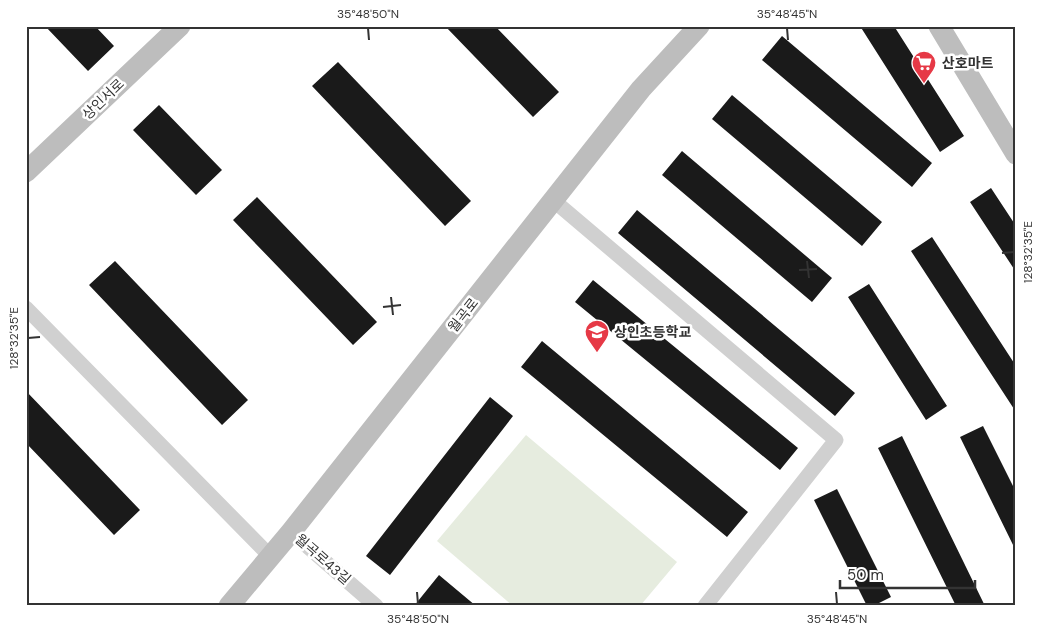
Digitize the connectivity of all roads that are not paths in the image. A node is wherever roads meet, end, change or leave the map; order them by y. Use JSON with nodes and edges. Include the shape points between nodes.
{"nodes":[{"id":1,"x":180,"y":26,"type":"edge"},
{"id":2,"x":698,"y":26,"type":"edge"},
{"id":3,"x":940,"y":26,"type":"edge"},
{"id":4,"x":1016,"y":154,"type":"edge"},
{"id":5,"x":26,"y":172,"type":"edge"},
{"id":6,"x":553,"y":200,"type":"junction"},
{"id":7,"x":26,"y":308,"type":"edge"},
{"id":8,"x":292,"y":532,"type":"junction"},
{"id":9,"x":271,"y":558,"type":"junction"},
{"id":10,"x":229,"y":606,"type":"edge"},
{"id":11,"x":376,"y":606,"type":"edge"},
{"id":12,"x":705,"y":606,"type":"edge"}],
"edges":[{"from":1,"to":5,"type":"main road","name":"상인서로"},
{"from":2,"to":6,"type":"main road","name":"월곡로","via":[[641,89]]},
{"from":3,"to":4,"type":"main road"},
{"from":6,"to":8,"type":"main road","name":"월곡로"},
{"from":6,"to":12,"type":"street","via":[[836,440]]},
{"from":7,"to":9,"type":"street"},
{"from":8,"to":9,"type":"main road","name":"월곡로"},
{"from":8,"to":11,"type":"street","name":"월곡로43길"},
{"from":9,"to":10,"type":"main road","name":"월곡로"}]}
